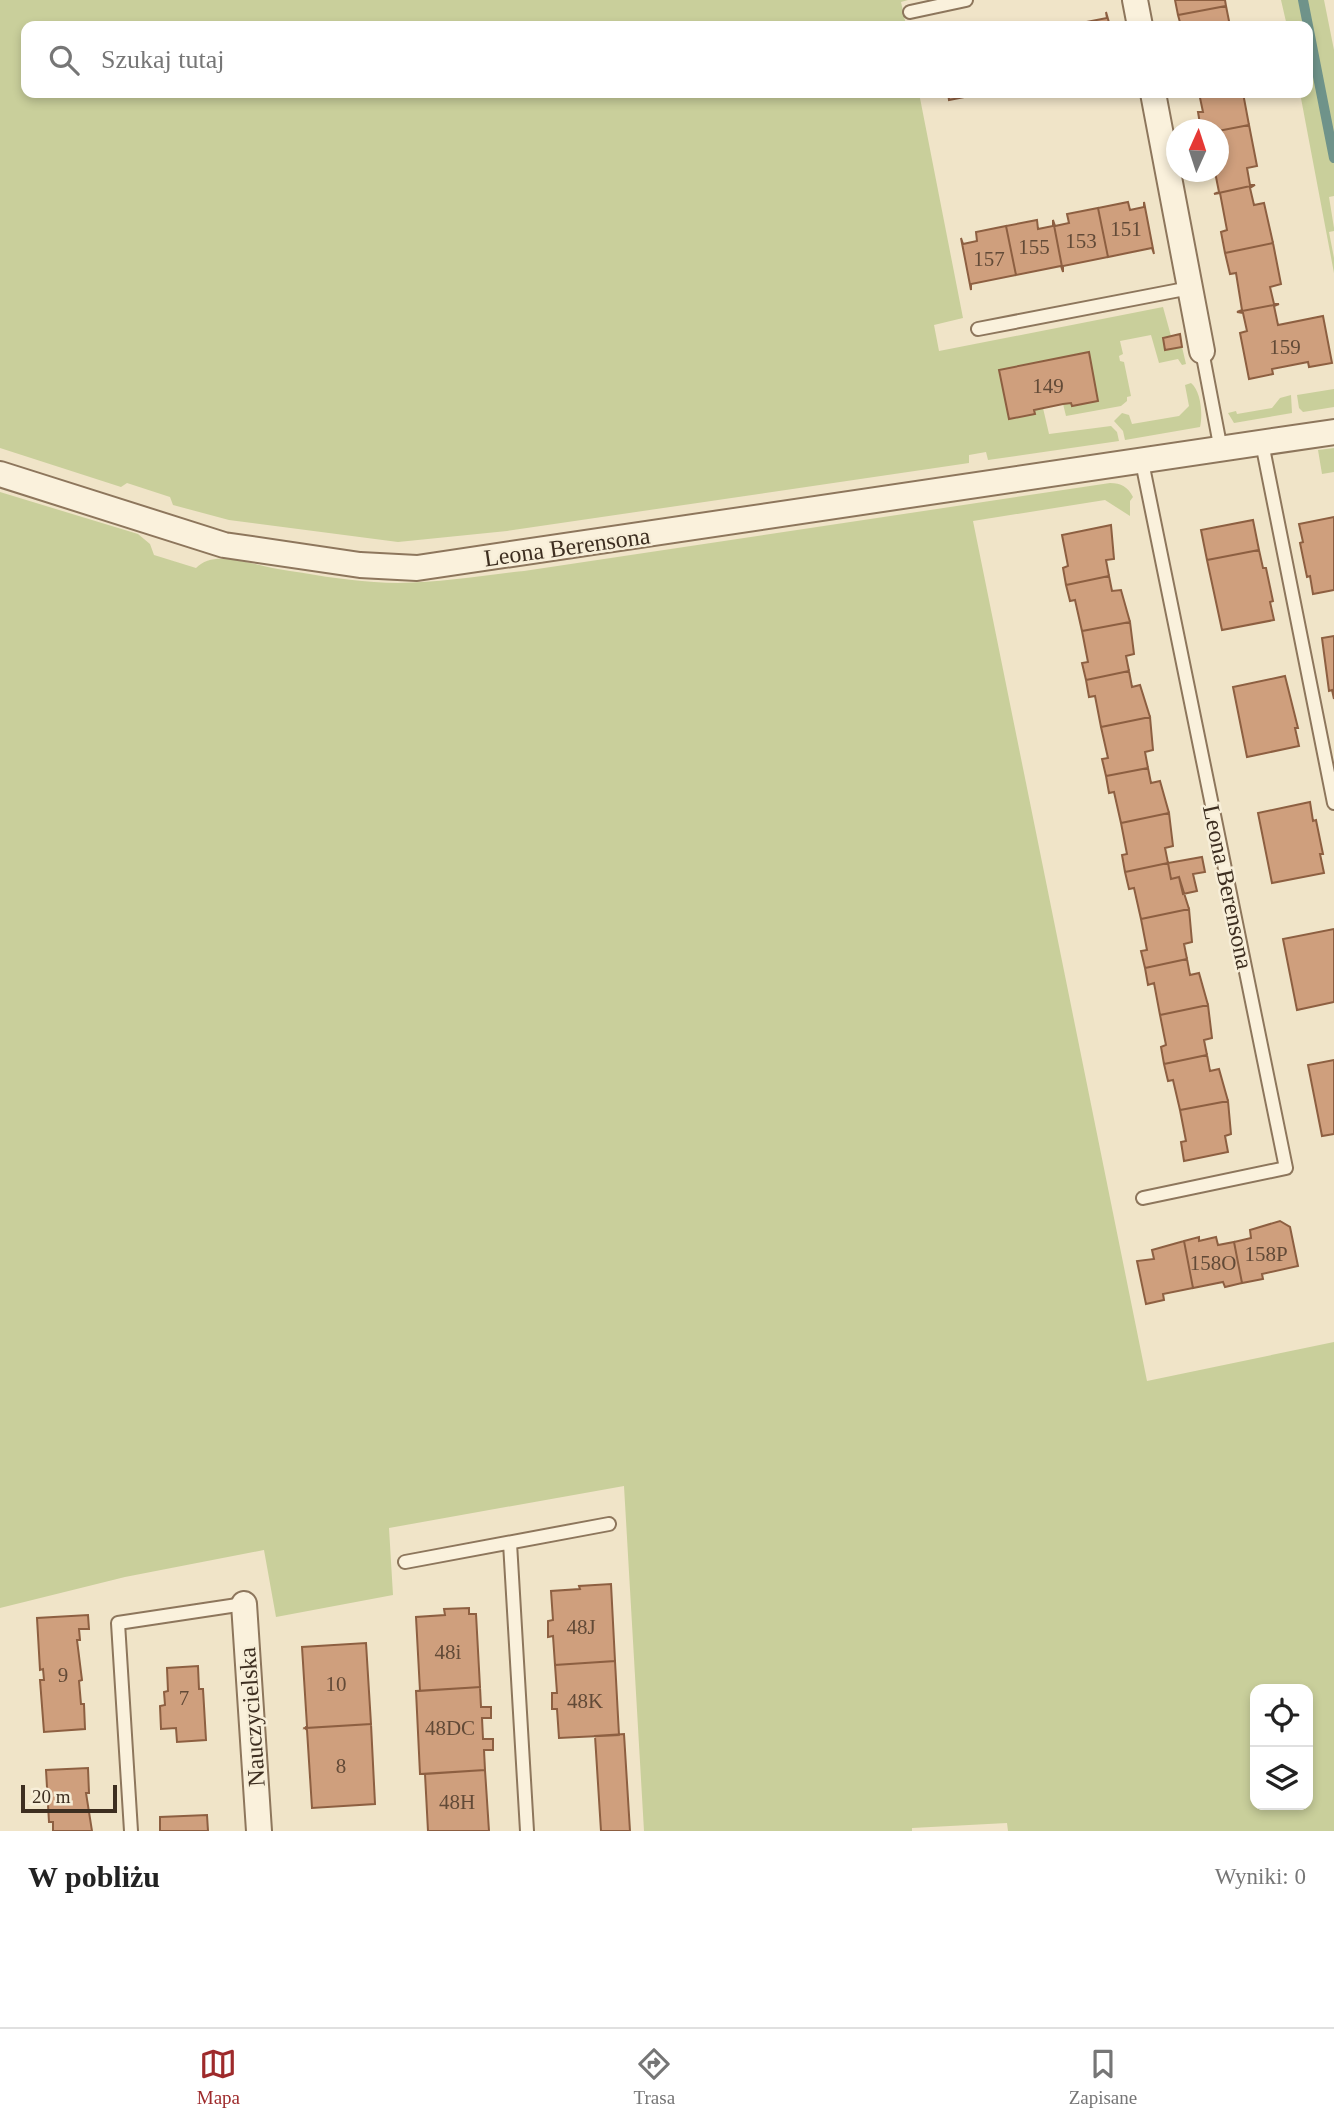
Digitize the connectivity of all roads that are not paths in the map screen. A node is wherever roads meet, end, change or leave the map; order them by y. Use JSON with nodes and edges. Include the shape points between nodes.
{"nodes":[{"id":1,"x":966,"y":0,"type":"edge"},
{"id":2,"x":1135,"y":0,"type":"edge"},
{"id":3,"x":910,"y":12,"type":"dead end"},
{"id":4,"x":1139,"y":21,"type":"edge"},
{"id":5,"x":1154,"y":98,"type":"edge"},
{"id":6,"x":1190,"y":288,"type":"junction"},
{"id":7,"x":978,"y":328,"type":"dead end"},
{"id":8,"x":1202,"y":351,"type":"joint"},
{"id":9,"x":1334,"y":432,"type":"edge"},
{"id":10,"x":1262,"y":443,"type":"junction"},
{"id":11,"x":1221,"y":450,"type":"junction"},
{"id":12,"x":1142,"y":462,"type":"junction"},
{"id":13,"x":0,"y":474,"type":"edge"},
{"id":14,"x":1334,"y":803,"type":"edge"},
{"id":15,"x":1143,"y":1198,"type":"dead end"},
{"id":16,"x":609,"y":1524,"type":"dead end"},
{"id":17,"x":510,"y":1543,"type":"junction"},
{"id":18,"x":405,"y":1562,"type":"dead end"},
{"id":19,"x":244,"y":1604,"type":"joint"},
{"id":20,"x":131,"y":1831,"type":"edge"},
{"id":21,"x":259,"y":1831,"type":"edge"},
{"id":22,"x":527,"y":1831,"type":"edge"}],
"edges":[{"from":1,"to":3,"type":"lane"},
{"from":2,"to":4,"type":"street"},
{"from":5,"to":6,"type":"street"},
{"from":6,"to":7,"type":"lane"},
{"from":6,"to":8,"type":"street"},
{"from":8,"to":11,"type":"lane"},
{"from":9,"to":10,"type":"street","name":"Leona Berensona"},
{"from":10,"to":11,"type":"street","name":"Leona Berensona"},
{"from":10,"to":14,"type":"lane"},
{"from":11,"to":12,"type":"street","name":"Leona Berensona"},
{"from":12,"to":13,"type":"street","name":"Leona Berensona","via":[[417,568],[360,565],[224,545]]},
{"from":12,"to":15,"type":"lane","name":"Leona Berensona","via":[[1286,1168]]},
{"from":16,"to":17,"type":"lane"},
{"from":17,"to":18,"type":"lane"},
{"from":17,"to":22,"type":"lane"},
{"from":19,"to":20,"type":"lane","via":[[118,1623]]},
{"from":19,"to":21,"type":"street","name":"Nauczycielska"}]}
